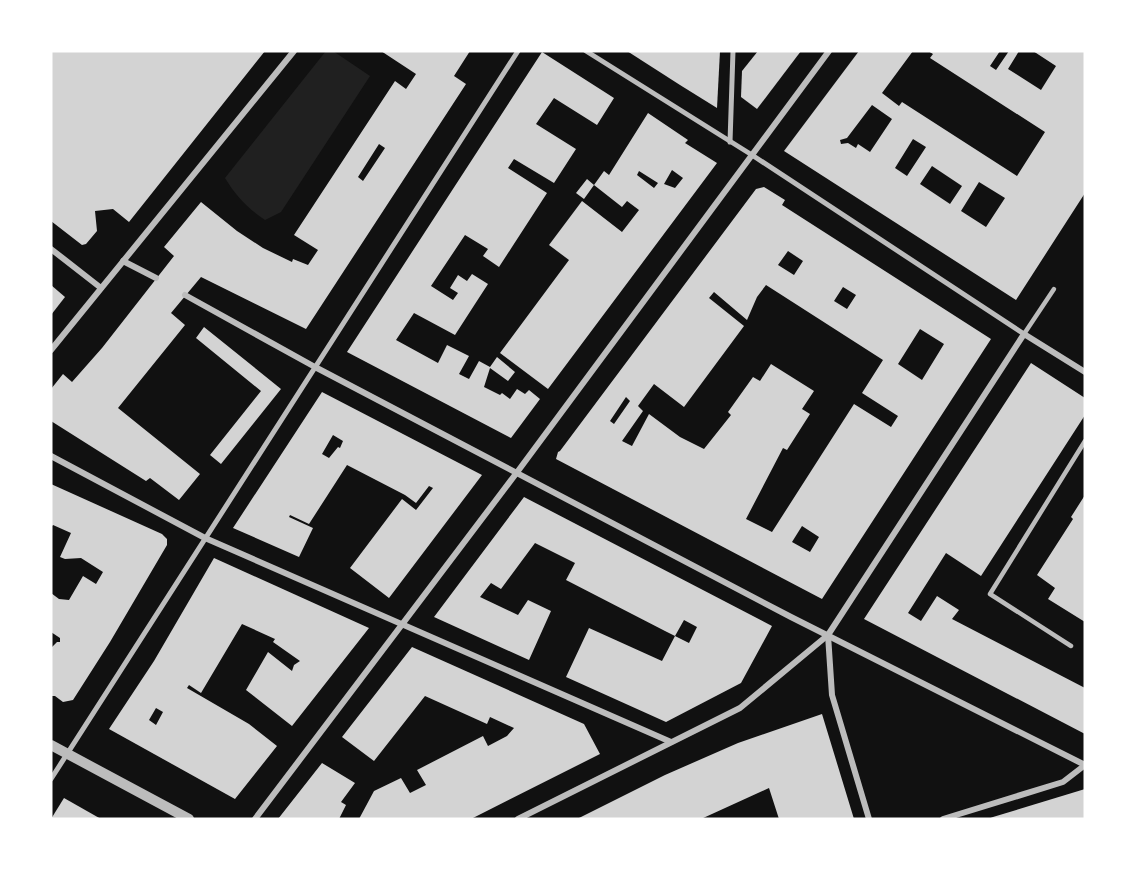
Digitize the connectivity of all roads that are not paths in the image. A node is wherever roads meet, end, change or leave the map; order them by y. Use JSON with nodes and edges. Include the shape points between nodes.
{"nodes":[{"id":1,"x":294,"y":51,"type":"edge"},
{"id":2,"x":518,"y":51,"type":"edge"},
{"id":3,"x":586,"y":51,"type":"edge"},
{"id":4,"x":733,"y":51,"type":"edge"},
{"id":5,"x":829,"y":51,"type":"edge"},
{"id":6,"x":730,"y":142,"type":"junction"},
{"id":7,"x":752,"y":155,"type":"junction"},
{"id":8,"x":51,"y":249,"type":"edge"},
{"id":9,"x":123,"y":261,"type":"junction"},
{"id":10,"x":156,"y":278,"type":"dead end"},
{"id":11,"x":101,"y":288,"type":"junction"},
{"id":12,"x":1054,"y":289,"type":"dead end"},
{"id":13,"x":185,"y":295,"type":"dead end"},
{"id":14,"x":1024,"y":334,"type":"junction"},
{"id":15,"x":51,"y":350,"type":"edge"},
{"id":16,"x":315,"y":367,"type":"junction"},
{"id":17,"x":1085,"y":372,"type":"edge"},
{"id":18,"x":1085,"y":441,"type":"edge"},
{"id":19,"x":51,"y":456,"type":"edge"},
{"id":20,"x":518,"y":471,"type":"junction"},
{"id":21,"x":205,"y":538,"type":"junction"},
{"id":22,"x":403,"y":624,"type":"junction"},
{"id":23,"x":828,"y":635,"type":"junction"},
{"id":24,"x":1071,"y":645,"type":"dead end"},
{"id":25,"x":671,"y":742,"type":"junction"},
{"id":26,"x":51,"y":745,"type":"edge"},
{"id":27,"x":67,"y":754,"type":"junction"},
{"id":28,"x":1085,"y":765,"type":"edge"},
{"id":29,"x":51,"y":779,"type":"edge"},
{"id":30,"x":189,"y":819,"type":"edge"},
{"id":31,"x":255,"y":819,"type":"edge"},
{"id":32,"x":518,"y":819,"type":"edge"},
{"id":33,"x":869,"y":819,"type":"edge"},
{"id":34,"x":943,"y":819,"type":"edge"}],
"edges":[{"from":1,"to":9,"type":"street"},
{"from":2,"to":16,"type":"street"},
{"from":3,"to":6,"type":"street"},
{"from":4,"to":6,"type":"street"},
{"from":5,"to":7,"type":"street"},
{"from":6,"to":7,"type":"street"},
{"from":7,"to":14,"type":"street"},
{"from":7,"to":20,"type":"street"},
{"from":8,"to":11,"type":"street"},
{"from":9,"to":10,"type":"street"},
{"from":9,"to":11,"type":"street"},
{"from":11,"to":15,"type":"street"},
{"from":12,"to":14,"type":"lane"},
{"from":13,"to":16,"type":"street"},
{"from":14,"to":17,"type":"street"},
{"from":14,"to":23,"type":"street"},
{"from":16,"to":20,"type":"street"},
{"from":16,"to":21,"type":"street"},
{"from":18,"to":24,"type":"lane","via":[[990,594]]},
{"from":19,"to":21,"type":"street"},
{"from":20,"to":22,"type":"street"},
{"from":20,"to":23,"type":"street"},
{"from":21,"to":22,"type":"street"},
{"from":21,"to":27,"type":"street"},
{"from":22,"to":25,"type":"street"},
{"from":22,"to":31,"type":"street"},
{"from":23,"to":25,"type":"street","via":[[740,708]]},
{"from":23,"to":28,"type":"street"},
{"from":23,"to":33,"type":"street","via":[[832,695]]},
{"from":25,"to":32,"type":"street"},
{"from":26,"to":27,"type":"street"},
{"from":27,"to":29,"type":"street"},
{"from":27,"to":30,"type":"street"},
{"from":28,"to":34,"type":"street","via":[[1063,782]]}]}
